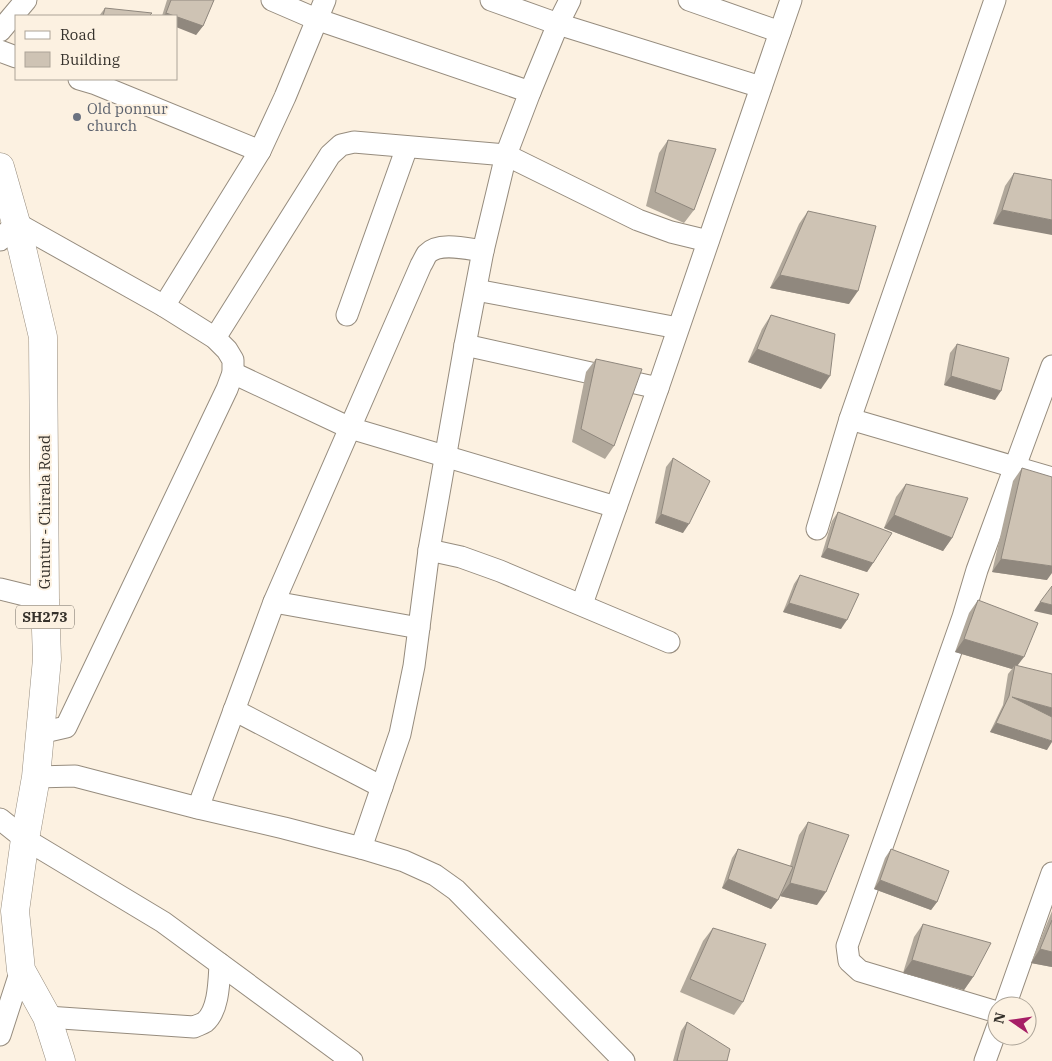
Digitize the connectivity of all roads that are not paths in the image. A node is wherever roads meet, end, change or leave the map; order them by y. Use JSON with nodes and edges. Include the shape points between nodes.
{"nodes":[{"id":1,"x":26,"y":0,"type":"edge"},
{"id":2,"x":272,"y":0,"type":"edge"},
{"id":3,"x":325,"y":0,"type":"edge"},
{"id":4,"x":491,"y":0,"type":"edge"},
{"id":5,"x":570,"y":0,"type":"edge"},
{"id":6,"x":689,"y":0,"type":"edge"},
{"id":7,"x":791,"y":0,"type":"edge"},
{"id":8,"x":995,"y":0,"type":"edge"},
{"id":9,"x":316,"y":20,"type":"junction"},
{"id":10,"x":558,"y":24,"type":"junction"},
{"id":11,"x":0,"y":31,"type":"edge"},
{"id":12,"x":780,"y":32,"type":"junction"},
{"id":13,"x":0,"y":51,"type":"edge"},
{"id":14,"x":15,"y":57,"type":"edge"},
{"id":15,"x":82,"y":80,"type":"edge"},
{"id":16,"x":761,"y":88,"type":"junction"},
{"id":17,"x":530,"y":92,"type":"junction"},
{"id":18,"x":407,"y":147,"type":"junction"},
{"id":19,"x":260,"y":150,"type":"junction"},
{"id":20,"x":506,"y":155,"type":"junction"},
{"id":21,"x":0,"y":167,"type":"edge"},
{"id":22,"x":8,"y":231,"type":"edge"},
{"id":23,"x":708,"y":242,"type":"junction"},
{"id":24,"x":483,"y":251,"type":"junction"},
{"id":25,"x":476,"y":290,"type":"junction"},
{"id":26,"x":164,"y":306,"type":"junction"},
{"id":27,"x":347,"y":314,"type":"dead end"},
{"id":28,"x":678,"y":328,"type":"junction"},
{"id":29,"x":215,"y":338,"type":"junction"},
{"id":30,"x":465,"y":344,"type":"junction"},
{"id":31,"x":1052,"y":366,"type":"edge"},
{"id":32,"x":232,"y":373,"type":"junction"},
{"id":33,"x":658,"y":388,"type":"junction"},
{"id":34,"x":850,"y":419,"type":"junction"},
{"id":35,"x":350,"y":428,"type":"junction"},
{"id":36,"x":446,"y":456,"type":"junction"},
{"id":37,"x":1016,"y":467,"type":"junction"},
{"id":38,"x":1052,"y":478,"type":"edge"},
{"id":39,"x":616,"y":507,"type":"junction"},
{"id":40,"x":817,"y":528,"type":"dead end"},
{"id":41,"x":429,"y":550,"type":"junction"},
{"id":42,"x":0,"y":589,"type":"edge"},
{"id":43,"x":45,"y":600,"type":"junction"},
{"id":44,"x":274,"y":602,"type":"junction"},
{"id":45,"x":582,"y":604,"type":"junction"},
{"id":46,"x":419,"y":628,"type":"junction"},
{"id":47,"x":669,"y":642,"type":"dead end"},
{"id":48,"x":234,"y":710,"type":"junction"},
{"id":49,"x":40,"y":732,"type":"junction"},
{"id":50,"x":36,"y":776,"type":"junction"},
{"id":51,"x":382,"y":787,"type":"junction"},
{"id":52,"x":198,"y":808,"type":"junction"},
{"id":53,"x":0,"y":819,"type":"edge"},
{"id":54,"x":25,"y":839,"type":"junction"},
{"id":55,"x":361,"y":848,"type":"junction"},
{"id":56,"x":1052,"y":874,"type":"edge"},
{"id":57,"x":220,"y":964,"type":"junction"},
{"id":58,"x":21,"y":970,"type":"junction"},
{"id":59,"x":1009,"y":996,"type":"edge"},
{"id":60,"x":987,"y":1009,"type":"edge"},
{"id":61,"x":47,"y":1016,"type":"junction"},
{"id":62,"x":0,"y":1035,"type":"edge"},
{"id":63,"x":990,"y":1046,"type":"edge"},
{"id":64,"x":61,"y":1061,"type":"edge"},
{"id":65,"x":352,"y":1061,"type":"edge"},
{"id":66,"x":624,"y":1061,"type":"edge"},
{"id":67,"x":985,"y":1061,"type":"edge"}],
"edges":[{"from":1,"to":11,"type":"street"},
{"from":2,"to":9,"type":"street"},
{"from":3,"to":9,"type":"street"},
{"from":4,"to":10,"type":"street"},
{"from":5,"to":10,"type":"street"},
{"from":6,"to":12,"type":"street"},
{"from":7,"to":12,"type":"street"},
{"from":8,"to":34,"type":"street"},
{"from":9,"to":17,"type":"street"},
{"from":9,"to":19,"type":"street"},
{"from":10,"to":16,"type":"street"},
{"from":10,"to":17,"type":"street"},
{"from":12,"to":16,"type":"street"},
{"from":13,"to":14,"type":"street"},
{"from":15,"to":19,"type":"street"},
{"from":16,"to":23,"type":"street"},
{"from":17,"to":20,"type":"street"},
{"from":18,"to":20,"type":"street"},
{"from":18,"to":27,"type":"street"},
{"from":18,"to":29,"type":"street","via":[[354,142],[340,145],[330,155]]},
{"from":19,"to":26,"type":"street"},
{"from":20,"to":23,"type":"street","via":[[638,220]]},
{"from":20,"to":24,"type":"street"},
{"from":21,"to":22,"type":"main road","name":"Guntur - Chirala Road","number":"SH273"},
{"from":22,"to":26,"type":"street"},
{"from":22,"to":43,"type":"main road","name":"Guntur - Chirala Road","number":"SH273","via":[[43,337]]},
{"from":23,"to":28,"type":"street"},
{"from":24,"to":25,"type":"street"},
{"from":24,"to":35,"type":"street","via":[[444,247],[427,254]]},
{"from":25,"to":28,"type":"street"},
{"from":25,"to":30,"type":"street"},
{"from":26,"to":29,"type":"street"},
{"from":28,"to":33,"type":"street"},
{"from":29,"to":32,"type":"street","via":[[233,360]]},
{"from":30,"to":33,"type":"street"},
{"from":30,"to":36,"type":"street"},
{"from":31,"to":37,"type":"street"},
{"from":32,"to":35,"type":"street"},
{"from":32,"to":49,"type":"street","via":[[228,389],[66,727]]},
{"from":33,"to":39,"type":"street"},
{"from":34,"to":37,"type":"street"},
{"from":34,"to":40,"type":"street"},
{"from":35,"to":36,"type":"street"},
{"from":35,"to":44,"type":"street"},
{"from":36,"to":39,"type":"street"},
{"from":36,"to":41,"type":"street"},
{"from":37,"to":38,"type":"street"},
{"from":37,"to":60,"type":"street","via":[[977,570],[847,946],[849,961],[860,971]]},
{"from":39,"to":45,"type":"street"},
{"from":41,"to":45,"type":"street","via":[[461,557]]},
{"from":41,"to":46,"type":"street"},
{"from":42,"to":43,"type":"street"},
{"from":43,"to":49,"type":"main road","name":"Guntur - Chirala Road","number":"SH273","via":[[46,659]]},
{"from":44,"to":46,"type":"street"},
{"from":44,"to":48,"type":"street"},
{"from":45,"to":47,"type":"street"},
{"from":46,"to":51,"type":"street","via":[[400,734]]},
{"from":48,"to":51,"type":"street"},
{"from":48,"to":52,"type":"street"},
{"from":49,"to":50,"type":"main road","name":"Guntur - Chirala Road","number":"SH273"},
{"from":50,"to":52,"type":"street","via":[[75,776]]},
{"from":50,"to":54,"type":"main road","name":"Guntur - Chirala Road","number":"SH273"},
{"from":51,"to":55,"type":"street"},
{"from":52,"to":55,"type":"street"},
{"from":53,"to":54,"type":"street"},
{"from":54,"to":57,"type":"street","via":[[163,922]]},
{"from":54,"to":58,"type":"main road","name":"Guntur - Chirala Road","number":"SH273","via":[[15,910]]},
{"from":55,"to":66,"type":"street","via":[[404,861],[435,875],[456,890]]},
{"from":56,"to":59,"type":"street"},
{"from":57,"to":61,"type":"street","via":[[213,1012],[204,1023],[194,1027]]},
{"from":57,"to":65,"type":"street"},
{"from":58,"to":61,"type":"main road","name":"Guntur - Chirala Road","number":"SH273"},
{"from":58,"to":62,"type":"street"},
{"from":61,"to":64,"type":"main road","name":"Guntur - Chirala Road","number":"SH273"},
{"from":63,"to":67,"type":"street"}]}
